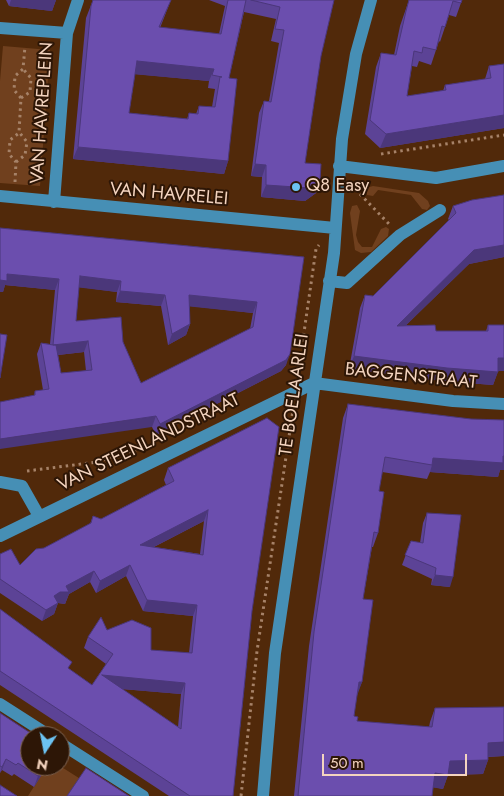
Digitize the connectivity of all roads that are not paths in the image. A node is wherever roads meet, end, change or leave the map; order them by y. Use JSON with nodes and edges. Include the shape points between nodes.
{"nodes":[{"id":1,"x":78,"y":0,"type":"edge"},
{"id":2,"x":371,"y":0,"type":"edge"},
{"id":3,"x":0,"y":28,"type":"edge"},
{"id":4,"x":67,"y":33,"type":"junction"},
{"id":5,"x":339,"y":166,"type":"junction"},
{"id":6,"x":504,"y":166,"type":"edge"},
{"id":7,"x":0,"y":196,"type":"edge"},
{"id":8,"x":54,"y":202,"type":"junction"},
{"id":9,"x":440,"y":210,"type":"dead end"},
{"id":10,"x":335,"y":228,"type":"junction"},
{"id":11,"x":329,"y":281,"type":"junction"},
{"id":12,"x":314,"y":383,"type":"junction"},
{"id":13,"x":504,"y":404,"type":"edge"},
{"id":14,"x":3,"y":483,"type":"edge"},
{"id":15,"x":39,"y":516,"type":"junction"},
{"id":16,"x":0,"y":536,"type":"edge"},
{"id":17,"x":0,"y":704,"type":"edge"},
{"id":18,"x":34,"y":726,"type":"edge"},
{"id":19,"x":70,"y":749,"type":"edge"},
{"id":20,"x":143,"y":796,"type":"edge"},
{"id":21,"x":264,"y":796,"type":"edge"}],
"edges":[{"from":1,"to":4,"type":"street"},
{"from":2,"to":5,"type":"street","name":"TE BOELAARLEI","via":[[348,97]]},
{"from":3,"to":4,"type":"street","name":"VAN HAVREPLEIN"},
{"from":4,"to":8,"type":"street","name":"VAN HAVREPLEIN"},
{"from":5,"to":6,"type":"street","via":[[436,178]]},
{"from":5,"to":10,"type":"street","name":"TE BOELAARLEI"},
{"from":7,"to":8,"type":"street","name":"VAN HAVRELEI"},
{"from":8,"to":10,"type":"street","name":"VAN HAVRELEI"},
{"from":9,"to":11,"type":"street","via":[[400,235],[347,283]]},
{"from":10,"to":11,"type":"street","name":"TE BOELAARLEI"},
{"from":11,"to":12,"type":"street","name":"TE BOELAARLEI"},
{"from":12,"to":13,"type":"street","name":"BAGGENSTRAAT","via":[[453,401]]},
{"from":12,"to":15,"type":"street","name":"VAN STEENLANDSTRAAT"},
{"from":12,"to":21,"type":"street","name":"TE BOELAARLEI","via":[[276,654]]},
{"from":14,"to":15,"type":"street","via":[[22,486]]},
{"from":15,"to":16,"type":"street","name":"VAN STEENLANDSTRAAT"},
{"from":17,"to":18,"type":"street"},
{"from":19,"to":20,"type":"street"}]}
